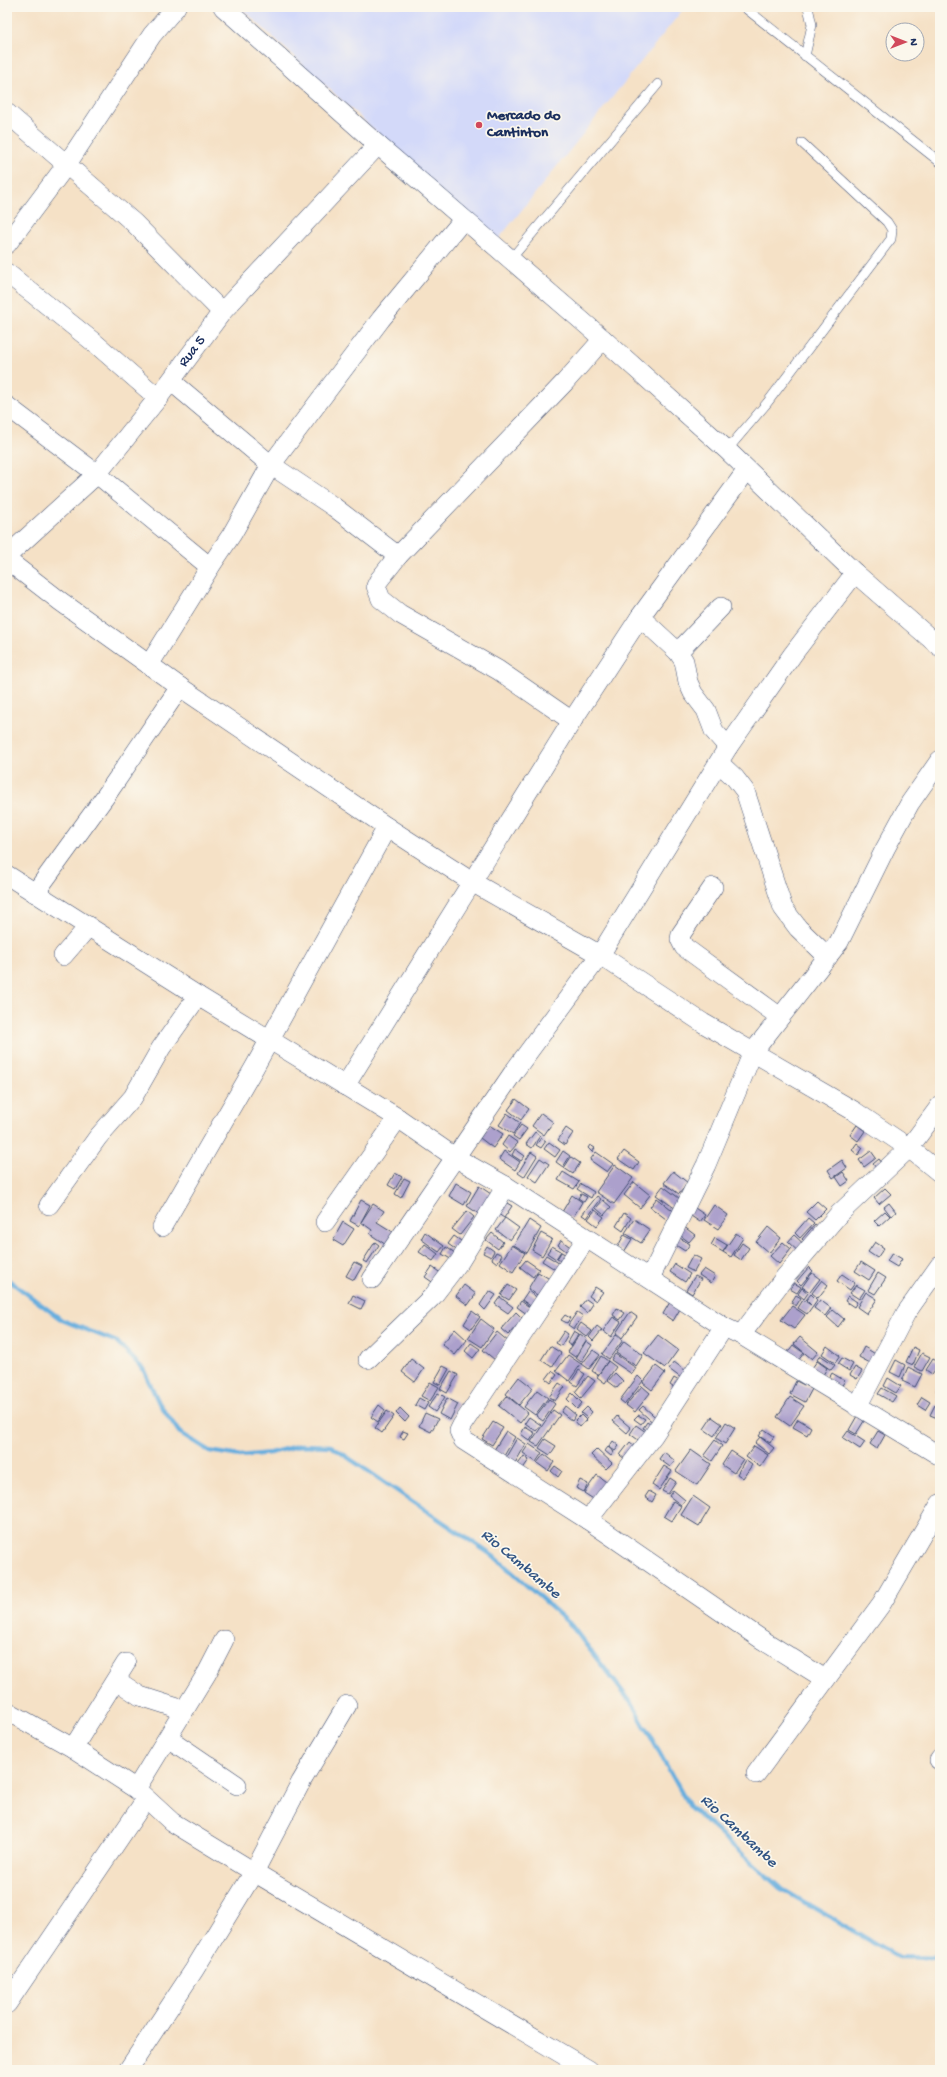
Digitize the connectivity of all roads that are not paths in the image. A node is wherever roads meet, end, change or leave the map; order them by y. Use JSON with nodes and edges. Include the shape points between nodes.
{"nodes":[{"id":1,"x":176,"y":7,"type":"edge"},
{"id":2,"x":223,"y":7,"type":"edge"},
{"id":3,"x":744,"y":7,"type":"edge"},
{"id":4,"x":808,"y":7,"type":"edge"},
{"id":5,"x":805,"y":56,"type":"junction"},
{"id":6,"x":658,"y":84,"type":"dead end"},
{"id":7,"x":7,"y":113,"type":"edge"},
{"id":8,"x":802,"y":143,"type":"dead end"},
{"id":9,"x":378,"y":145,"type":"junction"},
{"id":10,"x":940,"y":162,"type":"edge"},
{"id":11,"x":67,"y":164,"type":"junction"},
{"id":12,"x":464,"y":220,"type":"junction"},
{"id":13,"x":7,"y":244,"type":"edge"},
{"id":14,"x":510,"y":260,"type":"junction"},
{"id":15,"x":7,"y":273,"type":"edge"},
{"id":16,"x":222,"y":312,"type":"junction"},
{"id":17,"x":603,"y":339,"type":"junction"},
{"id":18,"x":171,"y":380,"type":"junction"},
{"id":19,"x":158,"y":398,"type":"junction"},
{"id":20,"x":7,"y":406,"type":"edge"},
{"id":21,"x":727,"y":450,"type":"junction"},
{"id":22,"x":271,"y":465,"type":"junction"},
{"id":23,"x":747,"y":470,"type":"junction"},
{"id":24,"x":97,"y":474,"type":"junction"},
{"id":25,"x":7,"y":556,"type":"edge"},
{"id":26,"x":398,"y":556,"type":"junction"},
{"id":27,"x":7,"y":560,"type":"edge"},
{"id":28,"x":210,"y":566,"type":"junction"},
{"id":29,"x":855,"y":573,"type":"junction"},
{"id":30,"x":721,"y":607,"type":"dead end"},
{"id":31,"x":640,"y":617,"type":"junction"},
{"id":32,"x":940,"y":647,"type":"edge"},
{"id":33,"x":678,"y":652,"type":"junction"},
{"id":34,"x":150,"y":665,"type":"junction"},
{"id":35,"x":180,"y":687,"type":"junction"},
{"id":36,"x":572,"y":721,"type":"junction"},
{"id":37,"x":724,"y":755,"type":"junction"},
{"id":38,"x":940,"y":760,"type":"edge"},
{"id":39,"x":387,"y":827,"type":"junction"},
{"id":40,"x":7,"y":875,"type":"edge"},
{"id":41,"x":472,"y":882,"type":"junction"},
{"id":42,"x":713,"y":887,"type":"dead end"},
{"id":43,"x":35,"y":893,"type":"junction"},
{"id":44,"x":89,"y":926,"type":"junction"},
{"id":45,"x":600,"y":955,"type":"junction"},
{"id":46,"x":63,"y":956,"type":"dead end"},
{"id":47,"x":828,"y":957,"type":"junction"},
{"id":48,"x":198,"y":996,"type":"junction"},
{"id":49,"x":780,"y":1017,"type":"junction"},
{"id":50,"x":269,"y":1038,"type":"junction"},
{"id":51,"x":753,"y":1052,"type":"junction"},
{"id":52,"x":345,"y":1086,"type":"junction"},
{"id":53,"x":940,"y":1106,"type":"edge"},
{"id":54,"x":398,"y":1118,"type":"junction"},
{"id":55,"x":909,"y":1148,"type":"junction"},
{"id":56,"x":456,"y":1158,"type":"junction"},
{"id":57,"x":940,"y":1173,"type":"edge"},
{"id":58,"x":506,"y":1186,"type":"junction"},
{"id":59,"x":50,"y":1205,"type":"dead end"},
{"id":60,"x":325,"y":1222,"type":"dead end"},
{"id":61,"x":162,"y":1227,"type":"dead end"},
{"id":62,"x":586,"y":1239,"type":"junction"},
{"id":63,"x":940,"y":1265,"type":"edge"},
{"id":64,"x":650,"y":1278,"type":"junction"},
{"id":65,"x":372,"y":1279,"type":"dead end"},
{"id":66,"x":732,"y":1331,"type":"junction"},
{"id":67,"x":368,"y":1360,"type":"dead end"},
{"id":68,"x":857,"y":1407,"type":"junction"},
{"id":69,"x":940,"y":1456,"type":"edge"},
{"id":70,"x":940,"y":1504,"type":"edge"},
{"id":71,"x":588,"y":1520,"type":"junction"},
{"id":72,"x":224,"y":1640,"type":"dead end"},
{"id":73,"x":126,"y":1663,"type":"dead end"},
{"id":74,"x":825,"y":1679,"type":"junction"},
{"id":75,"x":116,"y":1680,"type":"junction"},
{"id":76,"x":347,"y":1705,"type":"dead end"},
{"id":77,"x":7,"y":1710,"type":"edge"},
{"id":78,"x":184,"y":1710,"type":"junction"},
{"id":79,"x":168,"y":1738,"type":"junction"},
{"id":80,"x":73,"y":1748,"type":"junction"},
{"id":81,"x":756,"y":1774,"type":"dead end"},
{"id":82,"x":237,"y":1785,"type":"dead end"},
{"id":83,"x":141,"y":1794,"type":"junction"},
{"id":84,"x":254,"y":1872,"type":"junction"},
{"id":85,"x":7,"y":2004,"type":"edge"},
{"id":86,"x":580,"y":2068,"type":"edge"},
{"id":87,"x":128,"y":2070,"type":"edge"}],
"edges":[{"from":1,"to":11,"type":"street","via":[[152,34]]},
{"from":2,"to":9,"type":"street"},
{"from":3,"to":5,"type":"lane"},
{"from":4,"to":5,"type":"lane","via":[[812,25]]},
{"from":5,"to":10,"type":"lane"},
{"from":6,"to":14,"type":"lane"},
{"from":7,"to":11,"type":"street"},
{"from":8,"to":21,"type":"lane","via":[[887,222],[892,230],[891,239]]},
{"from":9,"to":12,"type":"street"},
{"from":9,"to":16,"type":"street","name":"Rua 5"},
{"from":11,"to":13,"type":"street"},
{"from":11,"to":16,"type":"street","via":[[134,223]]},
{"from":12,"to":14,"type":"street"},
{"from":12,"to":22,"type":"street","via":[[381,319]]},
{"from":14,"to":17,"type":"street"},
{"from":15,"to":19,"type":"street","via":[[96,344]]},
{"from":16,"to":18,"type":"street","name":"Rua 5"},
{"from":17,"to":21,"type":"street"},
{"from":17,"to":26,"type":"street"},
{"from":18,"to":19,"type":"street","name":"Rua 5"},
{"from":18,"to":22,"type":"street"},
{"from":19,"to":24,"type":"street","name":"Rua 5"},
{"from":20,"to":24,"type":"street"},
{"from":21,"to":23,"type":"street"},
{"from":22,"to":26,"type":"street","via":[[334,507]]},
{"from":22,"to":28,"type":"street","via":[[232,534]]},
{"from":23,"to":29,"type":"street"},
{"from":23,"to":31,"type":"street"},
{"from":24,"to":25,"type":"street","name":"Rua 5"},
{"from":24,"to":28,"type":"street"},
{"from":26,"to":36,"type":"street","via":[[376,586],[381,599],[400,614],[498,670]]},
{"from":27,"to":34,"type":"street"},
{"from":28,"to":34,"type":"street"},
{"from":29,"to":32,"type":"street"},
{"from":29,"to":37,"type":"street","via":[[793,654]]},
{"from":30,"to":33,"type":"street"},
{"from":31,"to":33,"type":"street"},
{"from":31,"to":36,"type":"street"},
{"from":33,"to":37,"type":"street","via":[[684,661],[688,682],[706,710]]},
{"from":34,"to":35,"type":"street"},
{"from":35,"to":39,"type":"street"},
{"from":35,"to":43,"type":"street"},
{"from":36,"to":41,"type":"street"},
{"from":37,"to":45,"type":"street"},
{"from":37,"to":47,"type":"street","via":[[745,792],[782,908],[798,928]]},
{"from":38,"to":47,"type":"street","via":[[907,810],[839,942]]},
{"from":39,"to":41,"type":"street"},
{"from":39,"to":50,"type":"street"},
{"from":40,"to":43,"type":"street"},
{"from":41,"to":45,"type":"street"},
{"from":41,"to":52,"type":"street"},
{"from":42,"to":49,"type":"street","via":[[681,934],[680,939],[684,947]]},
{"from":43,"to":44,"type":"street"},
{"from":44,"to":46,"type":"street"},
{"from":44,"to":48,"type":"street"},
{"from":45,"to":51,"type":"street","via":[[703,1023]]},
{"from":45,"to":56,"type":"street","via":[[519,1064]]},
{"from":47,"to":49,"type":"street"},
{"from":48,"to":50,"type":"street"},
{"from":48,"to":59,"type":"street","via":[[161,1048],[133,1097],[98,1137]]},
{"from":49,"to":51,"type":"street"},
{"from":50,"to":52,"type":"street"},
{"from":50,"to":61,"type":"street"},
{"from":51,"to":55,"type":"street","via":[[854,1111]]},
{"from":51,"to":64,"type":"street","via":[[706,1165]]},
{"from":52,"to":54,"type":"street"},
{"from":53,"to":55,"type":"street"},
{"from":54,"to":56,"type":"street"},
{"from":54,"to":60,"type":"street"},
{"from":55,"to":57,"type":"street"},
{"from":55,"to":66,"type":"street","via":[[839,1214],[785,1277]]},
{"from":56,"to":58,"type":"street"},
{"from":56,"to":65,"type":"street"},
{"from":58,"to":62,"type":"street"},
{"from":58,"to":67,"type":"street","via":[[460,1261],[433,1296]]},
{"from":62,"to":64,"type":"street"},
{"from":62,"to":71,"type":"street","via":[[459,1431],[463,1440]]},
{"from":63,"to":68,"type":"street","via":[[906,1313]]},
{"from":64,"to":66,"type":"street"},
{"from":66,"to":68,"type":"street"},
{"from":66,"to":71,"type":"street"},
{"from":68,"to":69,"type":"street"},
{"from":70,"to":74,"type":"street","via":[[882,1603]]},
{"from":71,"to":74,"type":"street","via":[[761,1639]]},
{"from":72,"to":78,"type":"street"},
{"from":73,"to":75,"type":"street"},
{"from":74,"to":81,"type":"street"},
{"from":75,"to":78,"type":"street","via":[[140,1696]]},
{"from":75,"to":80,"type":"street"},
{"from":76,"to":84,"type":"street","via":[[301,1782]]},
{"from":77,"to":80,"type":"street"},
{"from":78,"to":79,"type":"street"},
{"from":79,"to":82,"type":"street"},
{"from":79,"to":83,"type":"street"},
{"from":80,"to":83,"type":"street"},
{"from":83,"to":84,"type":"street","via":[[172,1822]]},
{"from":83,"to":85,"type":"street"},
{"from":84,"to":86,"type":"street"},
{"from":84,"to":87,"type":"street"}]}
